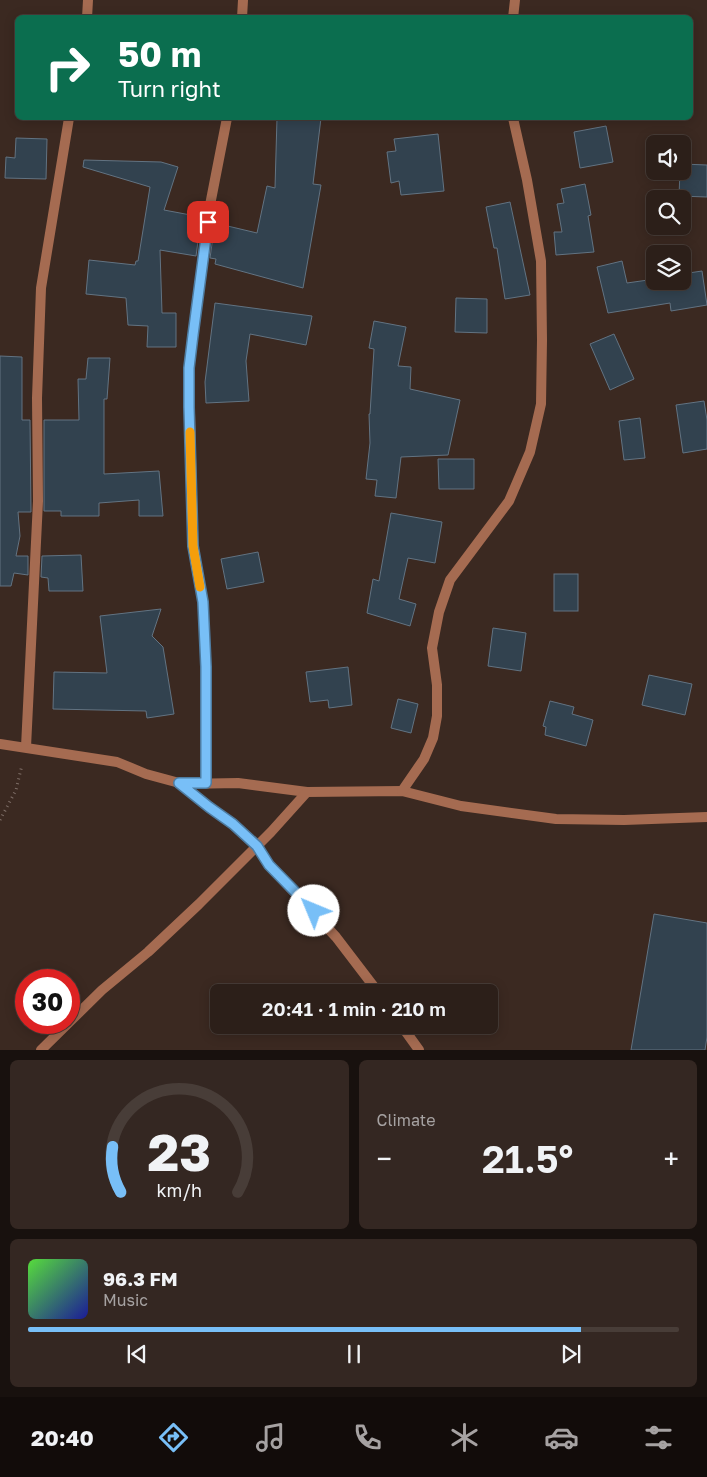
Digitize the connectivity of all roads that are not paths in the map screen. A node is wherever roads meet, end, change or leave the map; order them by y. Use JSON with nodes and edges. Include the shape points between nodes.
{"nodes":[{"id":1,"x":88,"y":0,"type":"edge"},
{"id":2,"x":243,"y":0,"type":"edge"},
{"id":3,"x":515,"y":0,"type":"edge"},
{"id":4,"x":87,"y":15,"type":"edge"},
{"id":5,"x":242,"y":15,"type":"edge"},
{"id":6,"x":513,"y":15,"type":"edge"},
{"id":7,"x":69,"y":120,"type":"edge"},
{"id":8,"x":227,"y":120,"type":"edge"},
{"id":9,"x":513,"y":120,"type":"edge"},
{"id":10,"x":0,"y":744,"type":"edge"},
{"id":11,"x":26,"y":747,"type":"junction"},
{"id":12,"x":179,"y":783,"type":"junction"},
{"id":13,"x":206,"y":783,"type":"junction"},
{"id":14,"x":402,"y":791,"type":"junction"},
{"id":15,"x":308,"y":792,"type":"junction"},
{"id":16,"x":707,"y":817,"type":"edge"},
{"id":17,"x":257,"y":846,"type":"junction"},
{"id":18,"x":372,"y":984,"type":"edge"},
{"id":19,"x":407,"y":1034,"type":"edge"},
{"id":20,"x":42,"y":1050,"type":"edge"},
{"id":21,"x":419,"y":1050,"type":"edge"}],
"edges":[{"from":1,"to":4,"type":"street"},
{"from":2,"to":5,"type":"street"},
{"from":3,"to":6,"type":"street"},
{"from":7,"to":11,"type":"street","via":[[41,288],[38,501]]},
{"from":8,"to":13,"type":"street","via":[[210,205],[189,368],[193,546],[203,602],[206,667]]},
{"from":9,"to":14,"type":"street","via":[[541,262],[541,404],[530,452],[509,501],[450,580],[438,612],[432,648],[437,685],[433,738],[424,759]]},
{"from":10,"to":11,"type":"street"},
{"from":11,"to":12,"type":"street","via":[[117,762]]},
{"from":12,"to":13,"type":"street"},
{"from":12,"to":17,"type":"street"},
{"from":13,"to":15,"type":"street","via":[[260,785]]},
{"from":14,"to":15,"type":"street"},
{"from":14,"to":16,"type":"street","via":[[461,806],[556,819]]},
{"from":15,"to":17,"type":"street"},
{"from":17,"to":18,"type":"street","via":[[269,865],[314,911]]},
{"from":17,"to":20,"type":"street"},
{"from":19,"to":21,"type":"street"}]}
